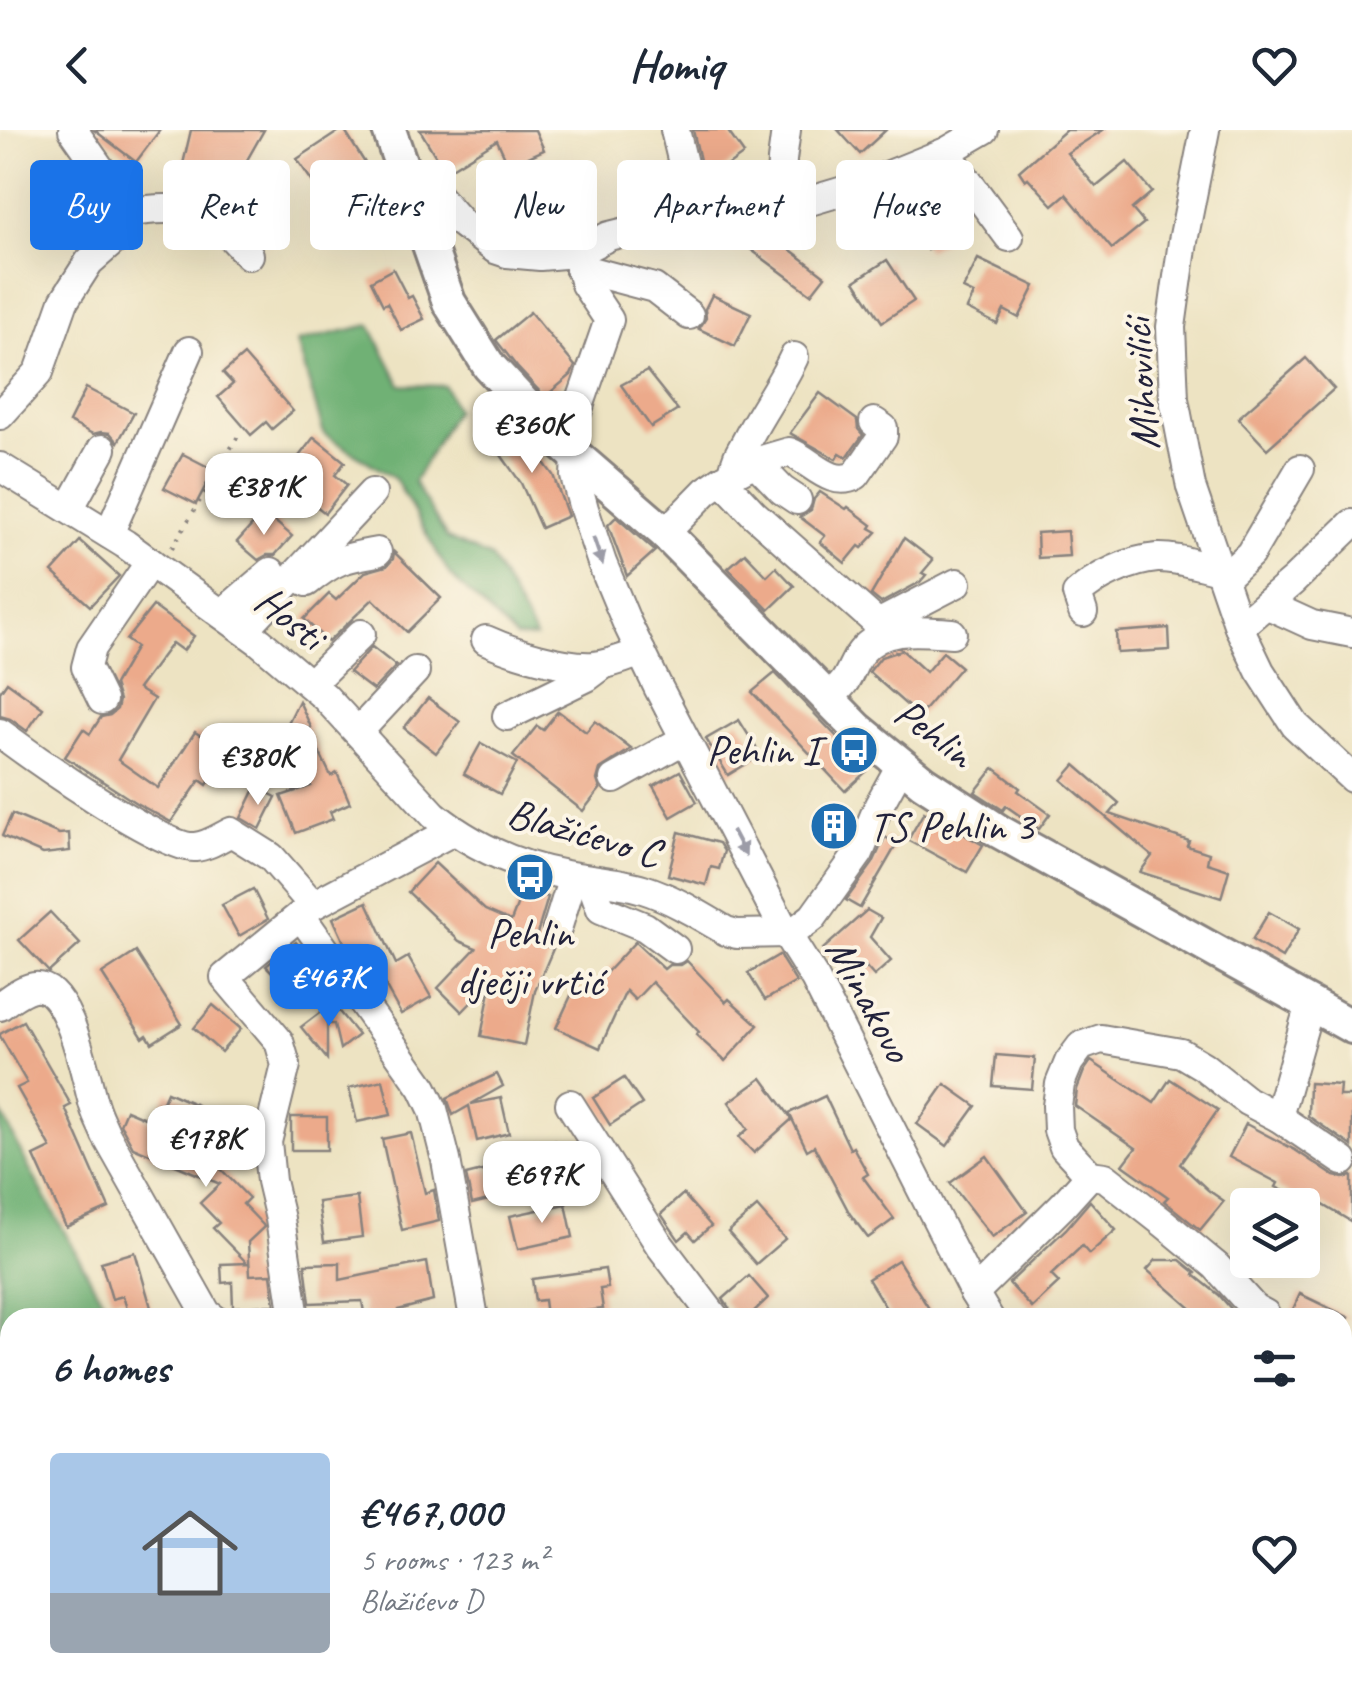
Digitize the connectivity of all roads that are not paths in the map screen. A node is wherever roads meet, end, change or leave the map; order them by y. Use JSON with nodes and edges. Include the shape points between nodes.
{"nodes":[{"id":1,"x":73,"y":130,"type":"edge"},
{"id":2,"x":390,"y":130,"type":"edge"},
{"id":3,"x":675,"y":130,"type":"edge"},
{"id":4,"x":786,"y":130,"type":"edge"},
{"id":5,"x":1205,"y":130,"type":"edge"},
{"id":6,"x":957,"y":142,"type":"edge"},
{"id":7,"x":93,"y":160,"type":"edge"},
{"id":8,"x":400,"y":160,"type":"edge"},
{"id":9,"x":682,"y":160,"type":"edge"},
{"id":10,"x":782,"y":160,"type":"edge"},
{"id":11,"x":816,"y":199,"type":"edge"},
{"id":12,"x":143,"y":209,"type":"edge"},
{"id":13,"x":456,"y":216,"type":"edge"},
{"id":14,"x":617,"y":234,"type":"edge"},
{"id":15,"x":1009,"y":237,"type":"dead end"},
{"id":16,"x":102,"y":250,"type":"edge"},
{"id":17,"x":431,"y":250,"type":"edge"},
{"id":18,"x":571,"y":250,"type":"edge"},
{"id":19,"x":248,"y":255,"type":"dead end"},
{"id":20,"x":577,"y":261,"type":"junction"},
{"id":21,"x":689,"y":314,"type":"dead end"},
{"id":22,"x":189,"y":350,"type":"dead end"},
{"id":23,"x":794,"y":357,"type":"dead end"},
{"id":24,"x":0,"y":415,"type":"edge"},
{"id":25,"x":874,"y":422,"type":"dead end"},
{"id":26,"x":102,"y":449,"type":"dead end"},
{"id":27,"x":568,"y":450,"type":"junction"},
{"id":28,"x":0,"y":466,"type":"edge"},
{"id":29,"x":1300,"y":468,"type":"dead end"},
{"id":30,"x":737,"y":472,"type":"junction"},
{"id":31,"x":372,"y":493,"type":"dead end"},
{"id":32,"x":797,"y":500,"type":"dead end"},
{"id":33,"x":69,"y":510,"type":"junction"},
{"id":34,"x":1352,"y":524,"type":"edge"},
{"id":35,"x":665,"y":533,"type":"junction"},
{"id":36,"x":109,"y":534,"type":"junction"},
{"id":37,"x":377,"y":552,"type":"dead end"},
{"id":38,"x":158,"y":560,"type":"junction"},
{"id":39,"x":271,"y":572,"type":"dead end"},
{"id":40,"x":1221,"y":574,"type":"junction"},
{"id":41,"x":957,"y":584,"type":"dead end"},
{"id":42,"x":1266,"y":604,"type":"junction"},
{"id":43,"x":1083,"y":612,"type":"dead end"},
{"id":44,"x":239,"y":627,"type":"junction"},
{"id":45,"x":1240,"y":627,"type":"junction"},
{"id":46,"x":952,"y":632,"type":"dead end"},
{"id":47,"x":361,"y":634,"type":"dead end"},
{"id":48,"x":1352,"y":634,"type":"edge"},
{"id":49,"x":486,"y":640,"type":"dead end"},
{"id":50,"x":641,"y":652,"type":"junction"},
{"id":51,"x":606,"y":664,"type":"junction"},
{"id":52,"x":415,"y":671,"type":"dead end"},
{"id":53,"x":310,"y":684,"type":"junction"},
{"id":54,"x":828,"y":699,"type":"junction"},
{"id":55,"x":102,"y":700,"type":"dead end"},
{"id":56,"x":507,"y":716,"type":"dead end"},
{"id":57,"x":358,"y":732,"type":"junction"},
{"id":58,"x":0,"y":733,"type":"edge"},
{"id":59,"x":684,"y":739,"type":"junction"},
{"id":60,"x":901,"y":766,"type":"junction"},
{"id":61,"x":1352,"y":778,"type":"edge"},
{"id":62,"x":614,"y":779,"type":"dead end"},
{"id":63,"x":454,"y":831,"type":"junction"},
{"id":64,"x":581,"y":878,"type":"junction"},
{"id":65,"x":307,"y":910,"type":"junction"},
{"id":66,"x":557,"y":929,"type":"dead end"},
{"id":67,"x":786,"y":933,"type":"junction"},
{"id":68,"x":674,"y":950,"type":"dead end"},
{"id":69,"x":1310,"y":1004,"type":"junction"},
{"id":70,"x":0,"y":1006,"type":"edge"},
{"id":71,"x":1352,"y":1027,"type":"edge"},
{"id":72,"x":570,"y":1104,"type":"dead end"},
{"id":73,"x":1278,"y":1116,"type":"junction"},
{"id":74,"x":1343,"y":1161,"type":"dead end"},
{"id":75,"x":1090,"y":1175,"type":"junction"},
{"id":76,"x":974,"y":1292,"type":"junction"},
{"id":77,"x":204,"y":1308,"type":"edge"},
{"id":78,"x":294,"y":1308,"type":"edge"},
{"id":79,"x":472,"y":1308,"type":"edge"},
{"id":80,"x":708,"y":1308,"type":"edge"},
{"id":81,"x":983,"y":1308,"type":"edge"},
{"id":82,"x":1254,"y":1308,"type":"edge"}],
"edges":[{"from":1,"to":7,"type":"street"},
{"from":2,"to":8,"type":"main road","name":"Pehlin"},
{"from":3,"to":9,"type":"street"},
{"from":4,"to":10,"type":"street"},
{"from":5,"to":40,"type":"street","name":"Mihovilići","via":[[1171,327],[1174,400],[1191,487]]},
{"from":6,"to":11,"type":"street","via":[[867,184]]},
{"from":6,"to":15,"type":"street"},
{"from":12,"to":19,"type":"street","via":[[186,210],[220,225]]},
{"from":13,"to":20,"type":"street","via":[[495,249]]},
{"from":14,"to":20,"type":"street"},
{"from":16,"to":24,"type":"street","via":[[64,301],[40,372]]},
{"from":17,"to":27,"type":"main road","name":"Pehlin","via":[[449,302],[490,366]]},
{"from":18,"to":20,"type":"street"},
{"from":20,"to":21,"type":"street","via":[[654,288]]},
{"from":20,"to":27,"type":"street","via":[[609,320]]},
{"from":22,"to":36,"type":"street"},
{"from":23,"to":30,"type":"street","via":[[736,455]]},
{"from":25,"to":30,"type":"street","via":[[884,428],[882,436],[850,479],[832,477],[788,452]]},
{"from":26,"to":33,"type":"street"},
{"from":27,"to":35,"type":"main road","name":"Pehlin"},
{"from":27,"to":50,"type":"street","one_way":true,"via":[[602,563]]},
{"from":28,"to":33,"type":"street","name":"Hosti"},
{"from":29,"to":40,"type":"street","via":[[1250,554]]},
{"from":30,"to":32,"type":"street"},
{"from":30,"to":35,"type":"street"},
{"from":30,"to":41,"type":"street","via":[[754,514],[878,624]]},
{"from":31,"to":44,"type":"street"},
{"from":33,"to":36,"type":"street","name":"Hosti"},
{"from":34,"to":42,"type":"street"},
{"from":35,"to":54,"type":"main road","name":"Pehlin"},
{"from":36,"to":38,"type":"street","name":"Hosti"},
{"from":37,"to":44,"type":"street","via":[[326,566]]},
{"from":38,"to":44,"type":"street","name":"Hosti"},
{"from":38,"to":55,"type":"street","via":[[91,648],[86,667]]},
{"from":39,"to":44,"type":"street"},
{"from":40,"to":43,"type":"street","via":[[1158,558],[1138,563],[1082,590]]},
{"from":40,"to":45,"type":"street","name":"Mihovilići"},
{"from":42,"to":45,"type":"street"},
{"from":42,"to":48,"type":"street"},
{"from":44,"to":53,"type":"street","name":"Hosti"},
{"from":45,"to":61,"type":"street","via":[[1295,725]]},
{"from":46,"to":54,"type":"street","via":[[906,631],[873,641]]},
{"from":47,"to":53,"type":"street"},
{"from":49,"to":51,"type":"street","via":[[560,662]]},
{"from":50,"to":51,"type":"street"},
{"from":50,"to":59,"type":"street"},
{"from":51,"to":56,"type":"street"},
{"from":52,"to":57,"type":"street"},
{"from":53,"to":57,"type":"street","name":"Hosti"},
{"from":54,"to":60,"type":"main road","name":"Pehlin"},
{"from":57,"to":63,"type":"street","name":"Hosti"},
{"from":58,"to":65,"type":"street","via":[[166,840],[192,848],[230,832],[271,857]]},
{"from":59,"to":62,"type":"street"},
{"from":59,"to":67,"type":"street","one_way":true},
{"from":60,"to":67,"type":"street","name":"Minakovo","via":[[859,853],[813,917]]},
{"from":60,"to":69,"type":"main road","name":"Pehlin","via":[[1000,832]]},
{"from":63,"to":64,"type":"street","name":"Blažićevo C","via":[[506,858]]},
{"from":63,"to":65,"type":"street","name":"Blažićevo C"},
{"from":64,"to":66,"type":"street"},
{"from":64,"to":67,"type":"street","name":"Blažićevo C","via":[[659,894],[737,934]]},
{"from":64,"to":68,"type":"street","via":[[601,909],[646,927]]},
{"from":65,"to":78,"type":"street","name":"Blažićevo C","via":[[225,977],[279,1042],[286,1065],[267,1142]]},
{"from":65,"to":79,"type":"street","via":[[433,1109]]},
{"from":67,"to":76,"type":"street","name":"Minakovo"},
{"from":69,"to":71,"type":"main road","name":"Pehlin"},
{"from":69,"to":73,"type":"street"},
{"from":70,"to":77,"type":"street","via":[[33,987],[55,997],[70,1023],[106,1135]]},
{"from":72,"to":80,"type":"street"},
{"from":73,"to":74,"type":"street"},
{"from":73,"to":75,"type":"street","via":[[1246,1101],[1182,1053],[1101,1039],[1082,1046],[1070,1062],[1057,1106],[1064,1147]]},
{"from":75,"to":76,"type":"street"},
{"from":75,"to":82,"type":"street","via":[[1106,1177],[1150,1212],[1216,1266]]},
{"from":76,"to":81,"type":"street","name":"Minakovo"}]}
